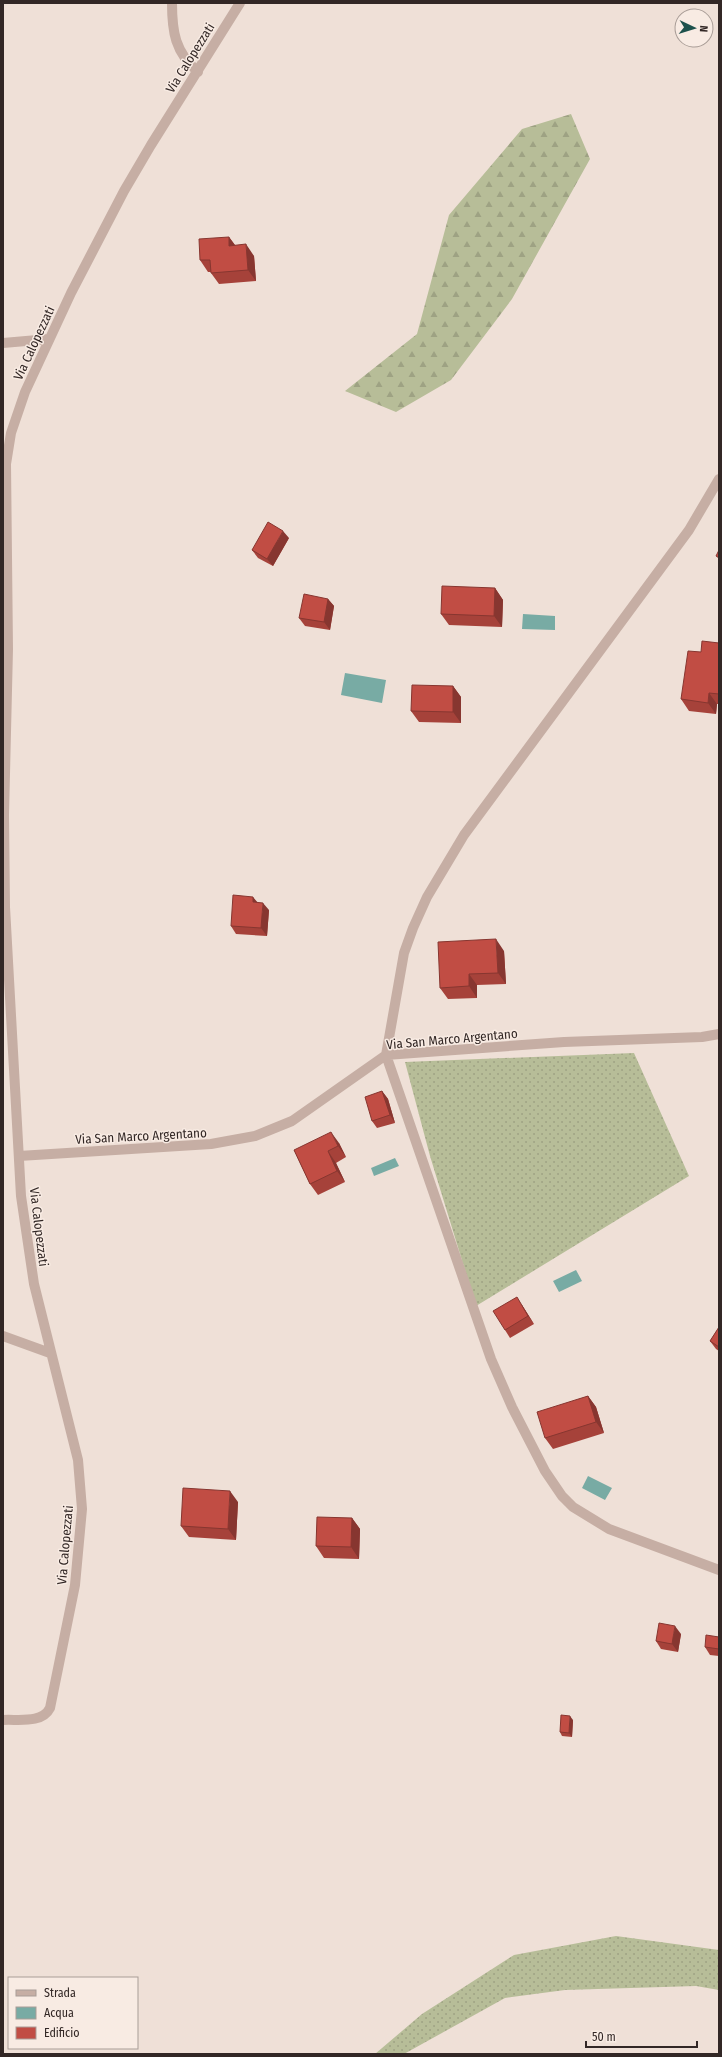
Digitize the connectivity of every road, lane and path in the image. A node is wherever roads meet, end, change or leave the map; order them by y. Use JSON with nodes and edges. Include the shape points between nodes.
{"nodes":[{"id":1,"x":172,"y":3,"type":"edge"},
{"id":2,"x":240,"y":3,"type":"edge"},
{"id":3,"x":198,"y":72,"type":"junction"},
{"id":4,"x":49,"y":339,"type":"junction"},
{"id":5,"x":3,"y":343,"type":"edge"},
{"id":6,"x":719,"y":479,"type":"edge"},
{"id":7,"x":719,"y":1034,"type":"edge"},
{"id":8,"x":386,"y":1055,"type":"junction"},
{"id":9,"x":19,"y":1156,"type":"junction"},
{"id":10,"x":3,"y":1336,"type":"edge"},
{"id":11,"x":50,"y":1352,"type":"junction"},
{"id":12,"x":719,"y":1570,"type":"edge"},
{"id":13,"x":3,"y":1720,"type":"edge"}],
"edges":[{"from":1,"to":3,"type":"street","via":[[177,44],[182,56]]},
{"from":2,"to":3,"type":"street","name":"Via Calopezzati"},
{"from":3,"to":4,"type":"street","name":"Via Calopezzati","via":[[124,191]]},
{"from":4,"to":5,"type":"street"},
{"from":4,"to":9,"type":"street","name":"Via Calopezzati","via":[[16,416],[5,470],[8,649],[4,815],[5,907]]},
{"from":6,"to":8,"type":"street","via":[[689,530],[494,793],[442,871],[406,946]]},
{"from":7,"to":8,"type":"street","name":"Via San Marco Argentano"},
{"from":8,"to":9,"type":"street","name":"Via San Marco Argentano","via":[[292,1121],[255,1136],[211,1144]]},
{"from":8,"to":12,"type":"street","via":[[491,1359],[512,1407],[552,1482],[573,1507],[601,1525]]},
{"from":9,"to":11,"type":"street","name":"Via Calopezzati","via":[[28,1255]]},
{"from":10,"to":11,"type":"street"},
{"from":11,"to":13,"type":"street","name":"Via Calopezzati","via":[[78,1466],[82,1510],[80,1550],[50,1708],[47,1714],[40,1718]]}]}
